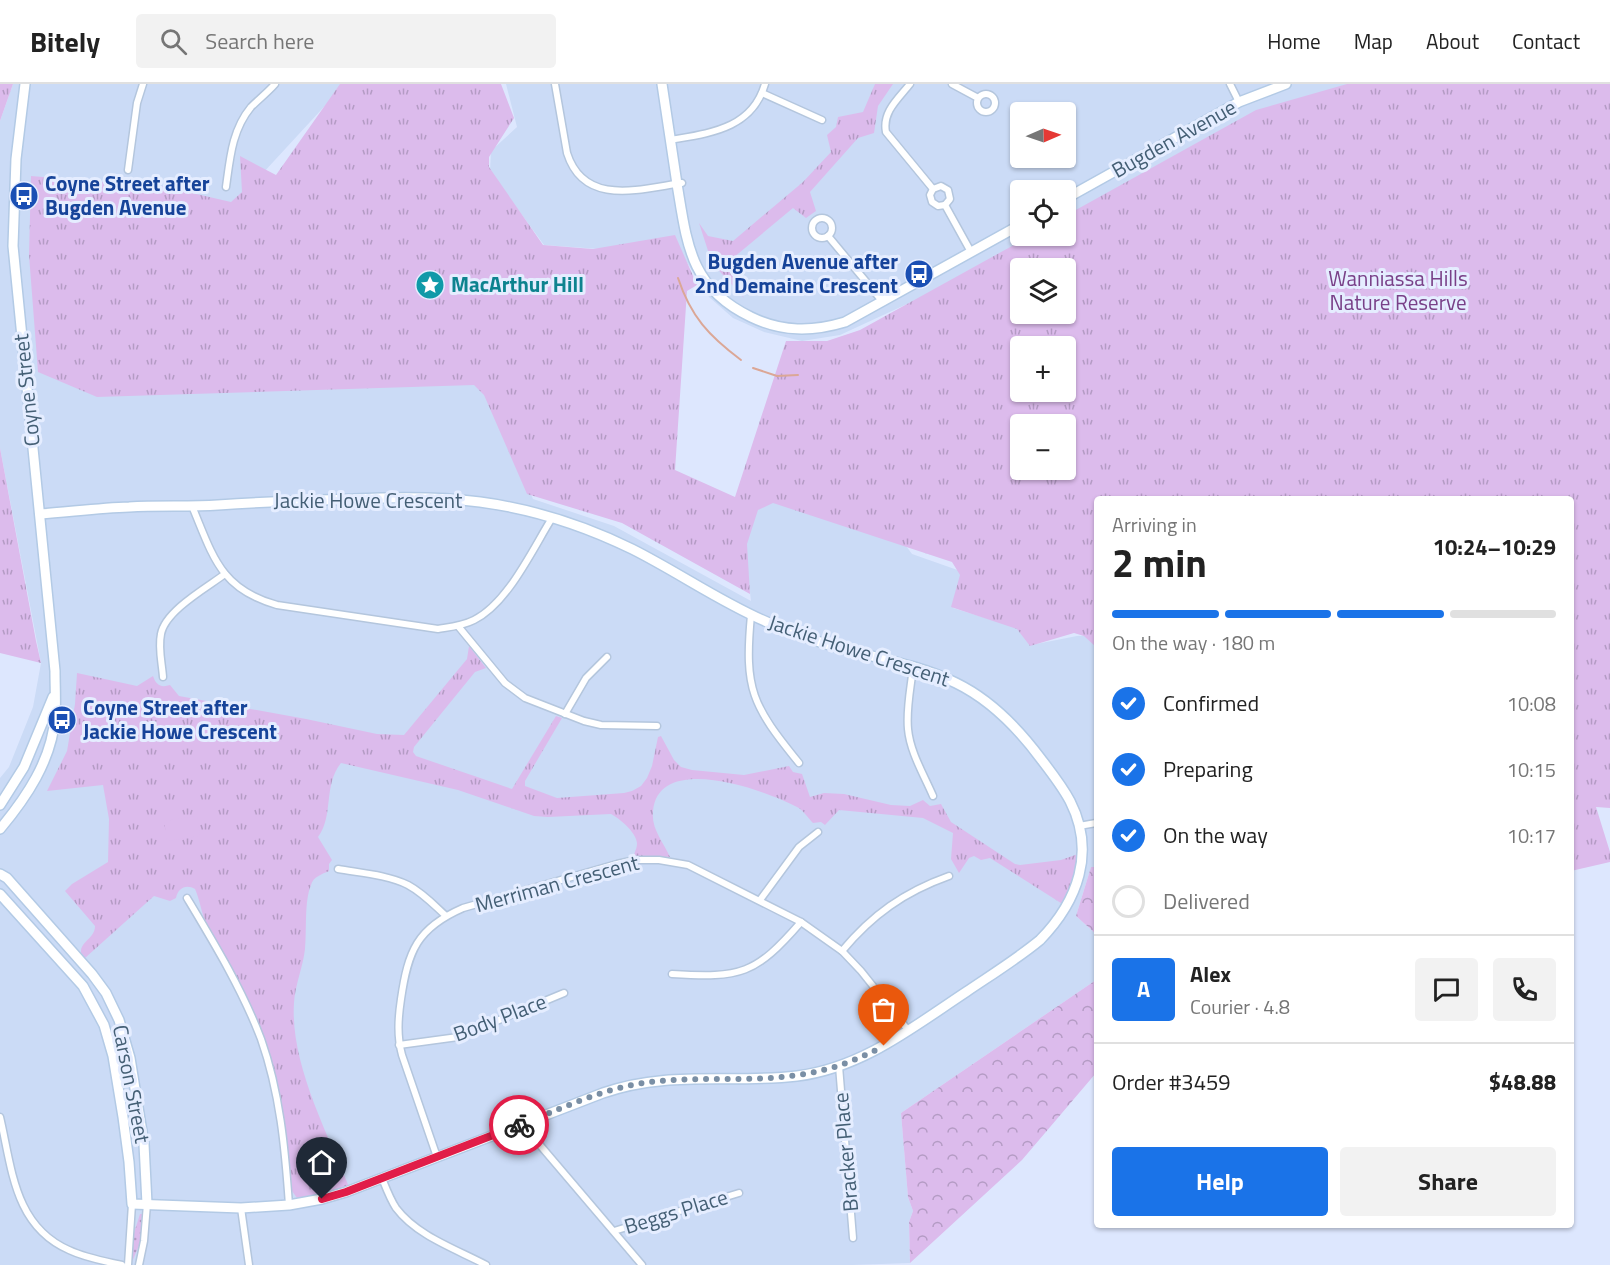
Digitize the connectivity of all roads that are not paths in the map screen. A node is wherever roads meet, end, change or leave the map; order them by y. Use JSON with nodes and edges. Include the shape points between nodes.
{"nodes":[{"id":1,"x":25,"y":84,"type":"edge"},
{"id":2,"x":143,"y":84,"type":"edge"},
{"id":3,"x":275,"y":84,"type":"edge"},
{"id":4,"x":555,"y":84,"type":"edge"},
{"id":5,"x":664,"y":84,"type":"edge"},
{"id":6,"x":765,"y":84,"type":"edge"},
{"id":7,"x":910,"y":84,"type":"edge"},
{"id":8,"x":952,"y":84,"type":"edge"},
{"id":9,"x":1230,"y":84,"type":"edge"},
{"id":10,"x":1286,"y":84,"type":"edge"},
{"id":11,"x":762,"y":93,"type":"junction"},
{"id":12,"x":978,"y":98,"type":"dead end"},
{"id":13,"x":1239,"y":102,"type":"junction"},
{"id":14,"x":822,"y":120,"type":"dead end"},
{"id":15,"x":673,"y":139,"type":"junction"},
{"id":16,"x":128,"y":170,"type":"dead end"},
{"id":17,"x":680,"y":183,"type":"junction"},
{"id":18,"x":226,"y":187,"type":"dead end"},
{"id":19,"x":933,"y":189,"type":"junction"},
{"id":20,"x":1076,"y":194,"type":"edge"},
{"id":21,"x":945,"y":205,"type":"junction"},
{"id":22,"x":1010,"y":231,"type":"edge"},
{"id":23,"x":828,"y":236,"type":"dead end"},
{"id":24,"x":971,"y":252,"type":"junction"},
{"id":25,"x":883,"y":302,"type":"junction"},
{"id":26,"x":192,"y":506,"type":"junction"},
{"id":27,"x":40,"y":514,"type":"junction"},
{"id":28,"x":552,"y":518,"type":"junction"},
{"id":29,"x":225,"y":574,"type":"junction"},
{"id":30,"x":751,"y":615,"type":"junction"},
{"id":31,"x":458,"y":626,"type":"junction"},
{"id":32,"x":607,"y":657,"type":"dead end"},
{"id":33,"x":913,"y":667,"type":"junction"},
{"id":34,"x":164,"y":676,"type":"dead end"},
{"id":35,"x":54,"y":695,"type":"junction"},
{"id":36,"x":565,"y":714,"type":"junction"},
{"id":37,"x":657,"y":726,"type":"dead end"},
{"id":38,"x":799,"y":763,"type":"dead end"},
{"id":39,"x":933,"y":796,"type":"dead end"},
{"id":40,"x":0,"y":805,"type":"edge"},
{"id":41,"x":1094,"y":823,"type":"edge"},
{"id":42,"x":1079,"y":826,"type":"junction"},
{"id":43,"x":0,"y":829,"type":"edge"},
{"id":44,"x":818,"y":832,"type":"dead end"},
{"id":45,"x":338,"y":868,"type":"dead end"},
{"id":46,"x":2,"y":874,"type":"edge"},
{"id":47,"x":949,"y":876,"type":"dead end"},
{"id":48,"x":0,"y":894,"type":"edge"},
{"id":49,"x":187,"y":898,"type":"dead end"},
{"id":50,"x":760,"y":900,"type":"junction"},
{"id":51,"x":446,"y":916,"type":"junction"},
{"id":52,"x":801,"y":922,"type":"junction"},
{"id":53,"x":842,"y":951,"type":"junction"},
{"id":54,"x":672,"y":974,"type":"dead end"},
{"id":55,"x":564,"y":993,"type":"dead end"},
{"id":56,"x":908,"y":1030,"type":"junction"},
{"id":57,"x":399,"y":1045,"type":"junction"},
{"id":58,"x":839,"y":1066,"type":"junction"},
{"id":59,"x":0,"y":1117,"type":"edge"},
{"id":60,"x":522,"y":1124,"type":"junction"},
{"id":61,"x":437,"y":1157,"type":"junction"},
{"id":62,"x":382,"y":1178,"type":"junction"},
{"id":63,"x":739,"y":1192,"type":"dead end"},
{"id":64,"x":132,"y":1204,"type":"junction"},
{"id":65,"x":147,"y":1204,"type":"junction"},
{"id":66,"x":289,"y":1205,"type":"junction"},
{"id":67,"x":241,"y":1208,"type":"junction"},
{"id":68,"x":614,"y":1231,"type":"junction"},
{"id":69,"x":854,"y":1238,"type":"dead end"},
{"id":70,"x":122,"y":1265,"type":"edge"},
{"id":71,"x":128,"y":1265,"type":"edge"},
{"id":72,"x":139,"y":1265,"type":"edge"},
{"id":73,"x":249,"y":1265,"type":"edge"},
{"id":74,"x":486,"y":1265,"type":"edge"},
{"id":75,"x":642,"y":1265,"type":"edge"}],
"edges":[{"from":1,"to":27,"type":"street","name":"Coyne Street","via":[[16,159],[13,246]]},
{"from":2,"to":16,"type":"street"},
{"from":3,"to":18,"type":"street","via":[[249,109],[237,130]]},
{"from":4,"to":17,"type":"street","via":[[570,164],[581,178],[619,192]]},
{"from":5,"to":15,"type":"street"},
{"from":6,"to":11,"type":"street"},
{"from":7,"to":19,"type":"street","via":[[885,116],[884,124],[886,132]]},
{"from":8,"to":12,"type":"street"},
{"from":9,"to":13,"type":"street"},
{"from":10,"to":13,"type":"street","name":"Bugden Avenue"},
{"from":11,"to":14,"type":"street"},
{"from":11,"to":15,"type":"street","via":[[756,105],[729,126]]},
{"from":13,"to":20,"type":"street","name":"Bugden Avenue"},
{"from":15,"to":17,"type":"street"},
{"from":17,"to":25,"type":"street","via":[[688,239],[705,272],[734,307],[758,321],[806,330],[845,322]]},
{"from":19,"to":21,"type":"street","via":[[932,202]]},
{"from":19,"to":21,"type":"street","via":[[941,186],[948,190],[950,199]]},
{"from":21,"to":24,"type":"street"},
{"from":22,"to":24,"type":"street"},
{"from":23,"to":25,"type":"street"},
{"from":24,"to":25,"type":"street"},
{"from":26,"to":27,"type":"street","name":"Jackie Howe Crescent"},
{"from":26,"to":28,"type":"street","name":"Jackie Howe Crescent","via":[[441,498],[498,505]]},
{"from":26,"to":29,"type":"street"},
{"from":27,"to":35,"type":"street","name":"Coyne Street"},
{"from":28,"to":30,"type":"street","name":"Jackie Howe Crescent","via":[[634,550]]},
{"from":28,"to":31,"type":"street","via":[[499,602]]},
{"from":29,"to":31,"type":"street","via":[[240,590],[277,605],[424,628]]},
{"from":29,"to":34,"type":"street","via":[[174,612],[165,624],[160,646]]},
{"from":30,"to":33,"type":"street","name":"Jackie Howe Crescent","via":[[832,646]]},
{"from":30,"to":38,"type":"street","via":[[748,668],[754,697],[768,724]]},
{"from":31,"to":36,"type":"street","via":[[511,688]]},
{"from":32,"to":36,"type":"street","via":[[586,678]]},
{"from":33,"to":39,"type":"street","via":[[908,730]]},
{"from":33,"to":42,"type":"street","name":"Jackie Howe Crescent","via":[[958,684],[1014,725],[1062,786]]},
{"from":35,"to":40,"type":"street","name":"Coyne Street","via":[[24,767]]},
{"from":35,"to":43,"type":"street","name":"Coyne Street","via":[[55,720],[44,762],[27,794]]},
{"from":36,"to":37,"type":"street","via":[[601,725]]},
{"from":41,"to":42,"type":"street"},
{"from":42,"to":56,"type":"street","name":"Jackie Howe Crescent","via":[[1082,854],[1078,882],[1055,925],[1032,946]]},
{"from":44,"to":50,"type":"street","via":[[799,846]]},
{"from":45,"to":51,"type":"street","via":[[408,885]]},
{"from":46,"to":65,"type":"street","name":"Carson Street","via":[[92,974],[119,1020],[130,1058],[144,1144]]},
{"from":47,"to":53,"type":"street","via":[[920,886],[876,915]]},
{"from":48,"to":64,"type":"street","name":"Carson Street","via":[[82,986],[104,1025],[123,1117]]},
{"from":49,"to":66,"type":"street","via":[[237,984],[264,1050],[277,1095]]},
{"from":50,"to":51,"type":"street","name":"Merriman Crescent","via":[[688,865],[644,860],[617,864]]},
{"from":50,"to":52,"type":"street","name":"Merriman Crescent"},
{"from":51,"to":57,"type":"street","name":"Merriman Crescent","via":[[425,933],[407,961],[398,1016]]},
{"from":52,"to":53,"type":"street","name":"Merriman Crescent"},
{"from":52,"to":54,"type":"street","via":[[777,949],[752,967],[720,976]]},
{"from":53,"to":56,"type":"street","name":"Merriman Crescent"},
{"from":55,"to":57,"type":"street","name":"Body Place","via":[[458,1037]]},
{"from":56,"to":58,"type":"street","name":"Jackie Howe Crescent","via":[[884,1046]]},
{"from":57,"to":61,"type":"street","name":"Merriman Crescent"},
{"from":58,"to":60,"type":"street","name":"Jackie Howe Crescent","via":[[795,1076],[687,1078],[631,1085]]},
{"from":58,"to":69,"type":"street","name":"Bracker Place"},
{"from":59,"to":70,"type":"street","via":[[19,1197],[34,1225],[67,1250]]},
{"from":60,"to":61,"type":"street","name":"Jackie Howe Crescent"},
{"from":60,"to":68,"type":"street"},
{"from":61,"to":62,"type":"street","name":"Jackie Howe Crescent"},
{"from":62,"to":66,"type":"street","name":"Jackie Howe Crescent","via":[[346,1192]]},
{"from":62,"to":74,"type":"street","via":[[394,1204],[408,1221]]},
{"from":63,"to":68,"type":"street","name":"Beggs Place"},
{"from":64,"to":65,"type":"street","name":"Jackie Howe Crescent"},
{"from":64,"to":71,"type":"street","name":"Carson Street"},
{"from":65,"to":67,"type":"street","name":"Jackie Howe Crescent"},
{"from":65,"to":72,"type":"street","name":"Carson Street"},
{"from":66,"to":67,"type":"street","name":"Jackie Howe Crescent"},
{"from":67,"to":73,"type":"street"},
{"from":68,"to":75,"type":"street"}]}
